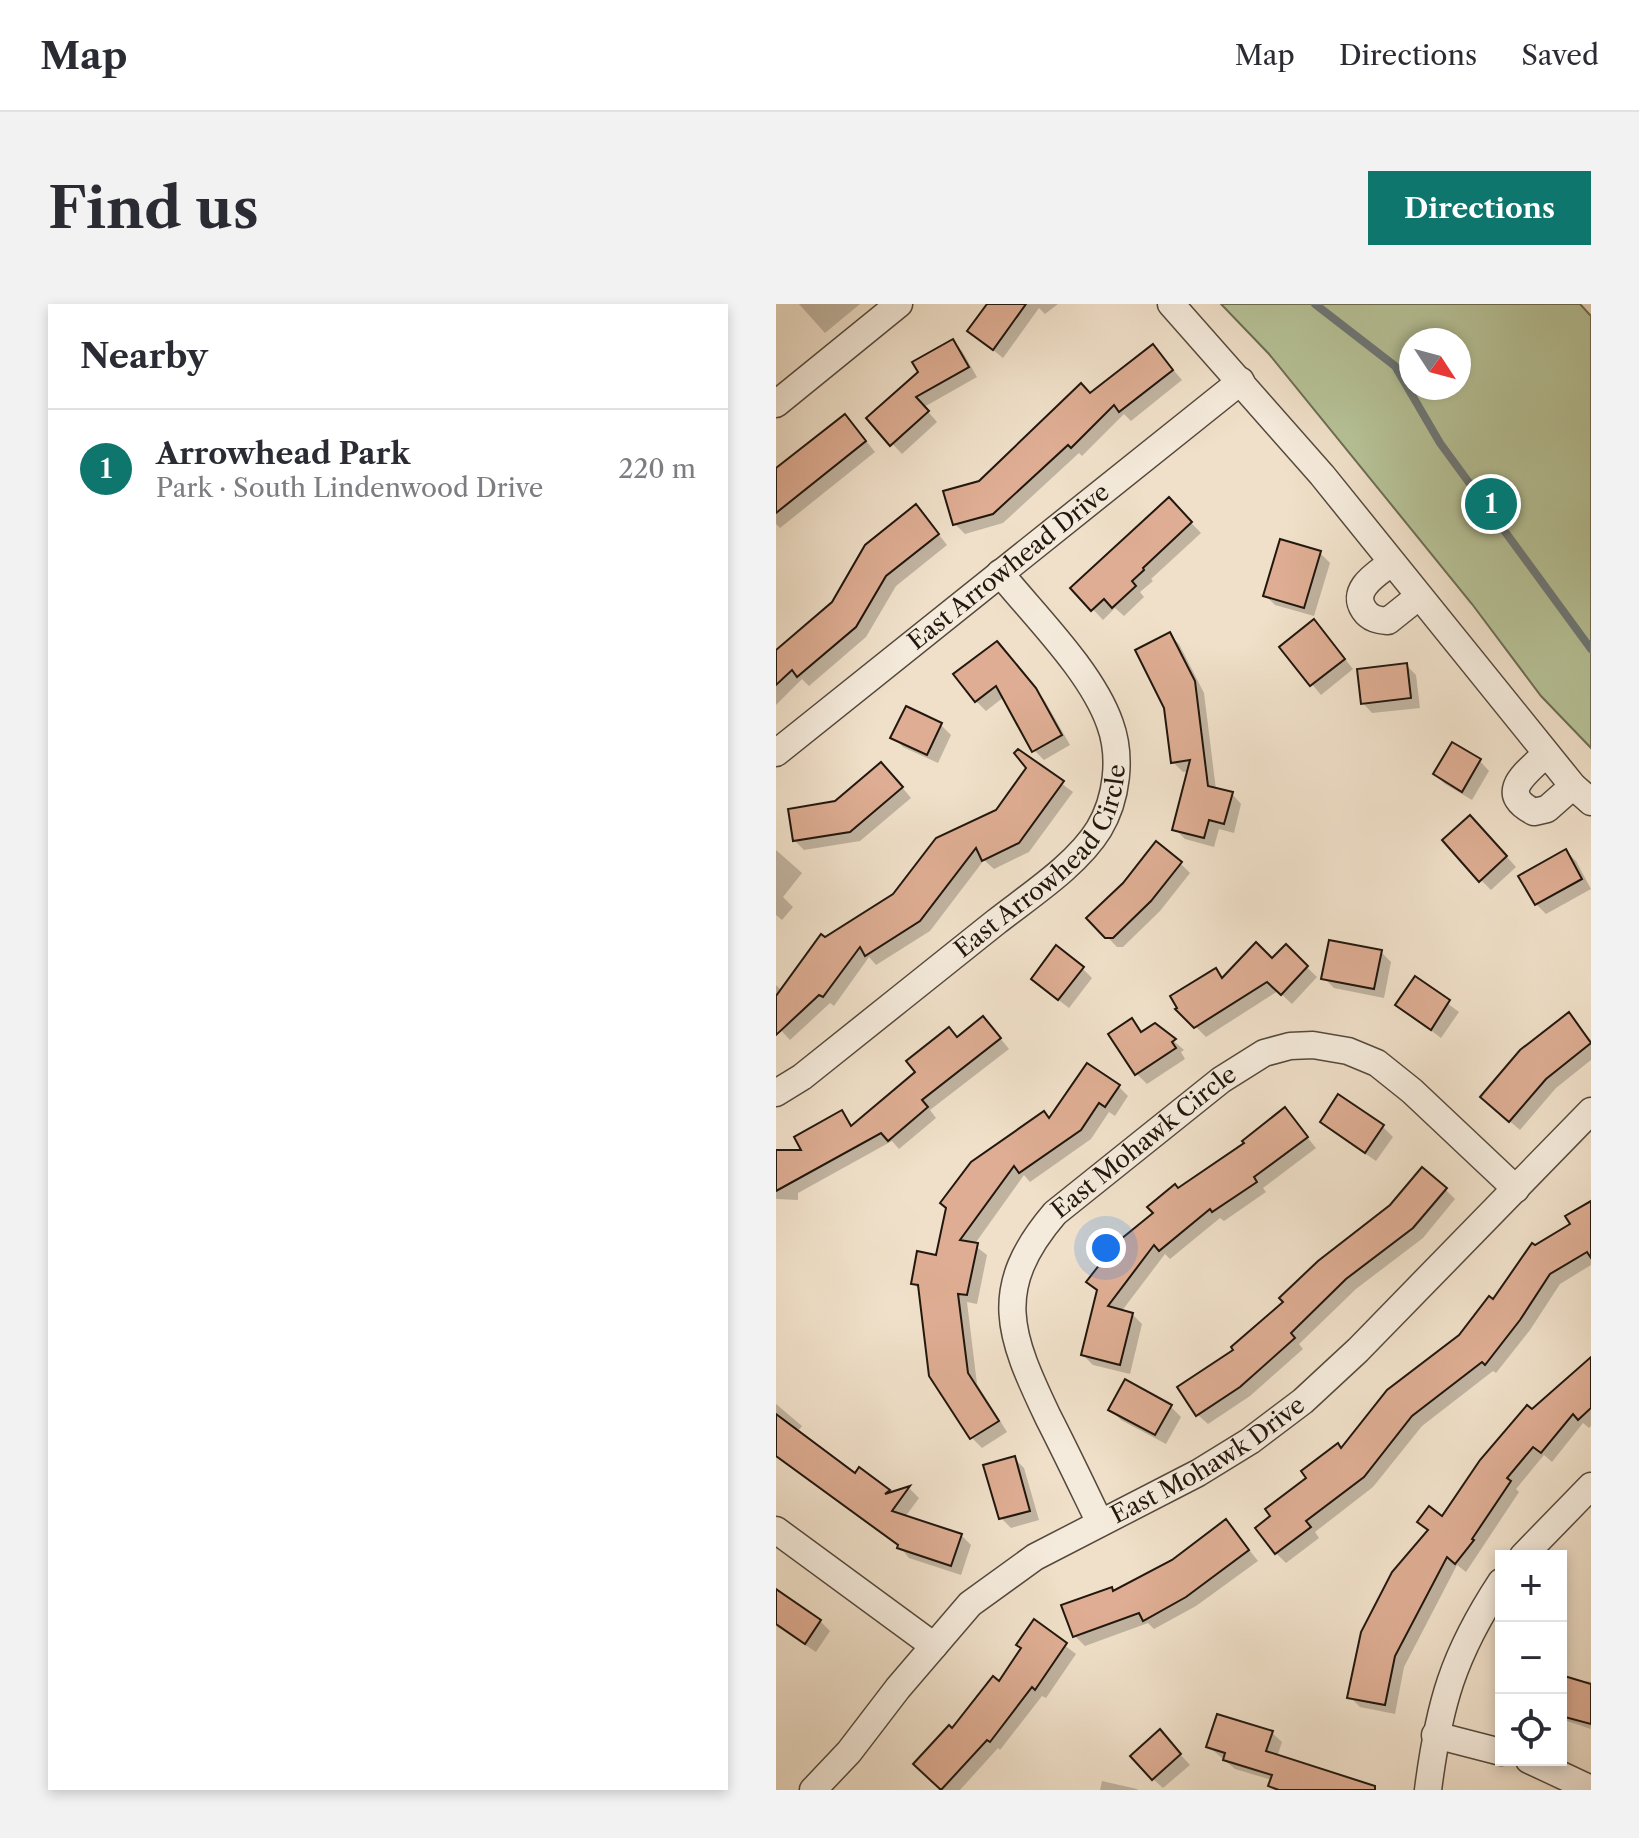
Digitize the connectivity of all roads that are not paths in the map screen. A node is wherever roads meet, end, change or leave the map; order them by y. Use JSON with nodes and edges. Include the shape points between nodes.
{"nodes":[{"id":1,"x":899,"y":304,"type":"edge"},
{"id":2,"x":1171,"y":304,"type":"edge"},
{"id":3,"x":1241,"y":381,"type":"junction"},
{"id":4,"x":780,"y":391,"type":"edge"},
{"id":5,"x":1391,"y":563,"type":"junction"},
{"id":6,"x":1000,"y":573,"type":"junction"},
{"id":7,"x":1418,"y":597,"type":"junction"},
{"id":8,"x":776,"y":753,"type":"edge"},
{"id":9,"x":1546,"y":754,"type":"junction"},
{"id":10,"x":1582,"y":794,"type":"edge"},
{"id":11,"x":776,"y":1093,"type":"edge"},
{"id":12,"x":1591,"y":1111,"type":"edge"},
{"id":13,"x":1516,"y":1189,"type":"junction"},
{"id":14,"x":1591,"y":1486,"type":"edge"},
{"id":15,"x":1100,"y":1523,"type":"junction"},
{"id":16,"x":776,"y":1530,"type":"edge"},
{"id":17,"x":1529,"y":1550,"type":"edge"},
{"id":18,"x":1495,"y":1591,"type":"edge"},
{"id":19,"x":934,"y":1646,"type":"junction"},
{"id":20,"x":1435,"y":1735,"type":"junction"},
{"id":21,"x":1495,"y":1750,"type":"edge"},
{"id":22,"x":1542,"y":1766,"type":"edge"},
{"id":23,"x":1591,"y":1789,"type":"edge"},
{"id":24,"x":813,"y":1790,"type":"edge"},
{"id":25,"x":1428,"y":1790,"type":"edge"}],
"edges":[{"from":1,"to":4,"type":"street"},
{"from":2,"to":3,"type":"street"},
{"from":3,"to":5,"type":"street"},
{"from":3,"to":6,"type":"street","name":"East Arrowhead Drive"},
{"from":5,"to":7,"type":"street"},
{"from":5,"to":7,"type":"street","via":[[1360,592],[1366,614],[1388,621]]},
{"from":6,"to":8,"type":"street","name":"East Arrowhead Drive"},
{"from":6,"to":11,"type":"street","name":"East Arrowhead Circle","via":[[1091,687],[1112,727],[1116,777],[1099,828],[1079,854],[1026,898]]},
{"from":7,"to":9,"type":"street"},
{"from":9,"to":10,"type":"street"},
{"from":9,"to":10,"type":"street","via":[[1521,777],[1516,788],[1521,806],[1534,812]]},
{"from":12,"to":13,"type":"street","name":"East Mohawk Drive"},
{"from":13,"to":15,"type":"street","name":"East Mohawk Drive","via":[[1303,1401],[1198,1473]]},
{"from":13,"to":15,"type":"street","name":"East Mohawk Circle","via":[[1377,1063],[1348,1051],[1290,1046],[1264,1053],[1221,1080],[1055,1213],[1020,1264],[1012,1327],[1022,1363]]},
{"from":14,"to":17,"type":"street"},
{"from":15,"to":19,"type":"street","name":"East Mohawk Drive","via":[[1007,1576],[970,1604]]},
{"from":16,"to":19,"type":"street"},
{"from":18,"to":20,"type":"street","via":[[1462,1650]]},
{"from":19,"to":24,"type":"street","name":"East Mohawk Drive"},
{"from":20,"to":21,"type":"street"},
{"from":20,"to":25,"type":"street"},
{"from":22,"to":23,"type":"street"}]}
